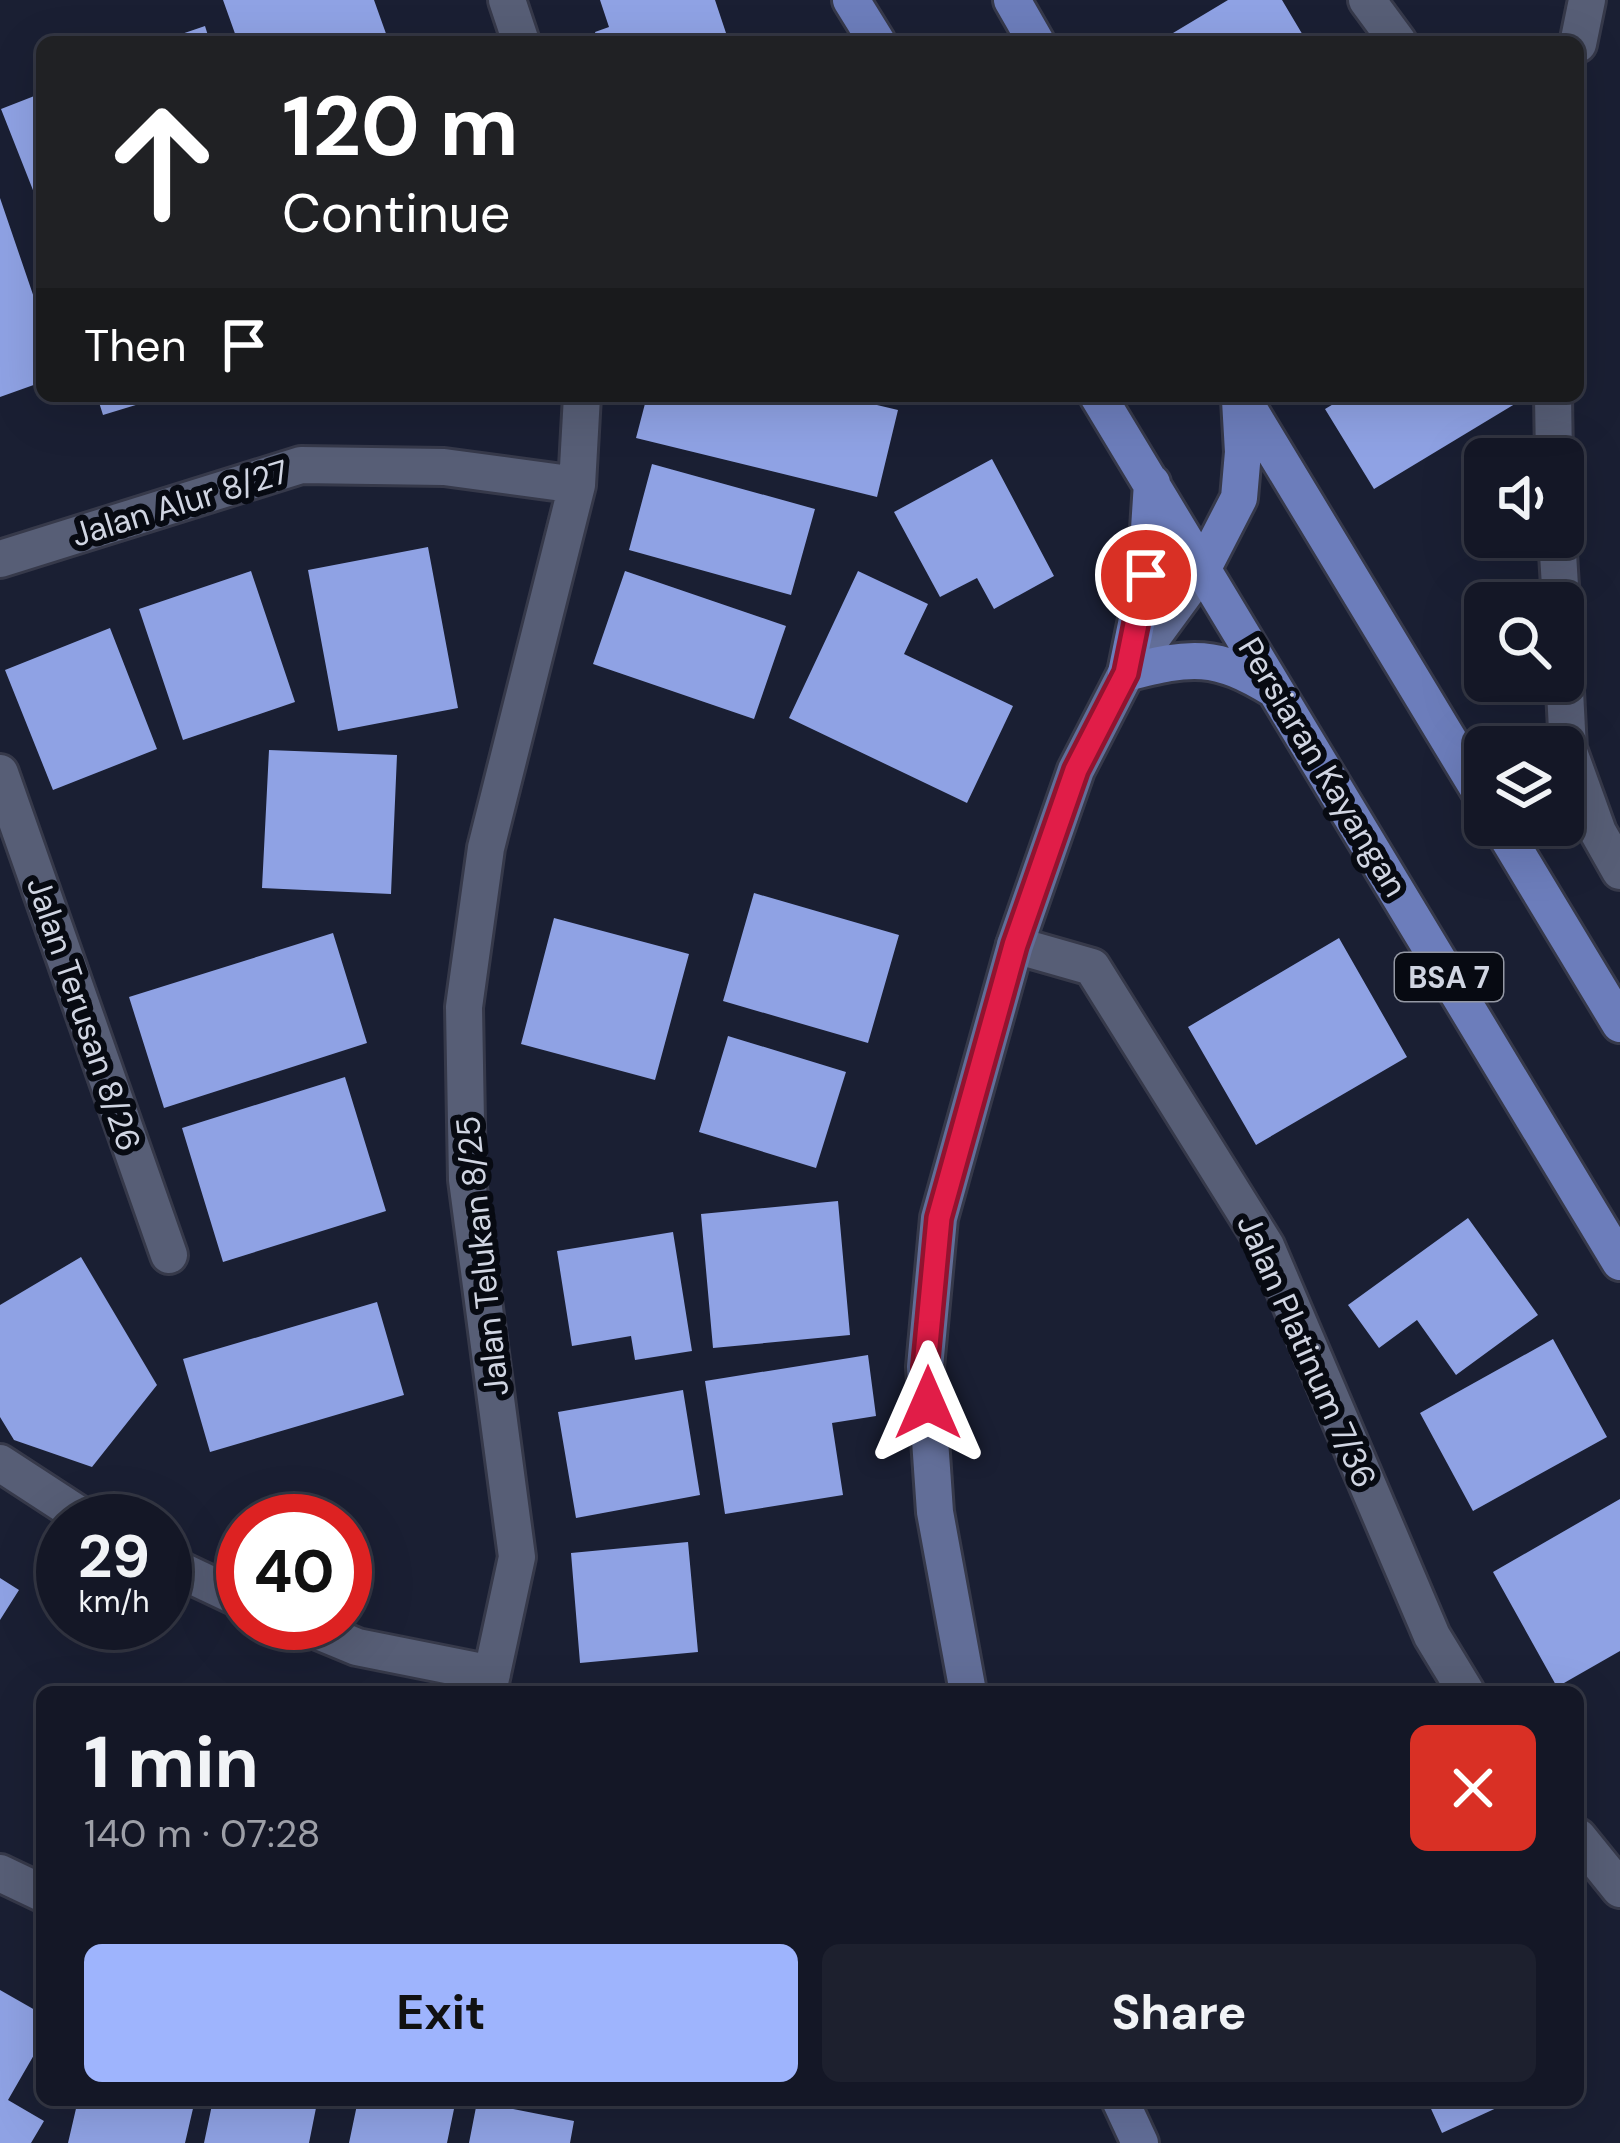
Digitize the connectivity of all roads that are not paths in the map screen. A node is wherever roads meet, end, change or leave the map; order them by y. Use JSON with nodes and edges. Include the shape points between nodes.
{"nodes":[{"id":1,"x":507,"y":0,"type":"edge"},
{"id":2,"x":851,"y":0,"type":"edge"},
{"id":3,"x":1012,"y":0,"type":"edge"},
{"id":4,"x":1367,"y":0,"type":"edge"},
{"id":5,"x":1587,"y":0,"type":"edge"},
{"id":6,"x":519,"y":36,"type":"edge"},
{"id":7,"x":873,"y":36,"type":"edge"},
{"id":8,"x":1033,"y":36,"type":"edge"},
{"id":9,"x":1394,"y":36,"type":"edge"},
{"id":10,"x":1580,"y":36,"type":"edge"},
{"id":11,"x":582,"y":402,"type":"edge"},
{"id":12,"x":1101,"y":402,"type":"edge"},
{"id":13,"x":1240,"y":402,"type":"edge"},
{"id":14,"x":1244,"y":402,"type":"edge"},
{"id":15,"x":1553,"y":402,"type":"edge"},
{"id":16,"x":1554,"y":438,"type":"edge"},
{"id":17,"x":1152,"y":483,"type":"junction"},
{"id":18,"x":577,"y":485,"type":"junction"},
{"id":19,"x":0,"y":560,"type":"edge"},
{"id":20,"x":1204,"y":568,"type":"junction"},
{"id":21,"x":1126,"y":673,"type":"junction"},
{"id":22,"x":1278,"y":692,"type":"junction"},
{"id":23,"x":1566,"y":702,"type":"edge"},
{"id":24,"x":1464,"y":765,"type":"edge"},
{"id":25,"x":0,"y":772,"type":"edge"},
{"id":26,"x":1513,"y":846,"type":"edge"},
{"id":27,"x":1620,"y":871,"type":"edge"},
{"id":28,"x":1015,"y":945,"type":"junction"},
{"id":29,"x":1620,"y":1024,"type":"edge"},
{"id":30,"x":169,"y":1255,"type":"dead end"},
{"id":31,"x":1620,"y":1262,"type":"edge"},
{"id":32,"x":0,"y":1463,"type":"edge"},
{"id":33,"x":48,"y":1494,"type":"edge"},
{"id":34,"x":368,"y":1650,"type":"edge"},
{"id":35,"x":490,"y":1683,"type":"edge"},
{"id":36,"x":967,"y":1686,"type":"edge"},
{"id":37,"x":1462,"y":1686,"type":"edge"},
{"id":38,"x":1584,"y":1844,"type":"edge"},
{"id":39,"x":0,"y":1874,"type":"edge"},
{"id":40,"x":1620,"y":1889,"type":"edge"},
{"id":41,"x":36,"y":1890,"type":"edge"},
{"id":42,"x":1123,"y":2106,"type":"edge"},
{"id":43,"x":1140,"y":2143,"type":"edge"}],
"edges":[{"from":1,"to":6,"type":"street"},
{"from":2,"to":7,"type":"main road"},
{"from":3,"to":8,"type":"main road"},
{"from":4,"to":9,"type":"street"},
{"from":5,"to":10,"type":"street"},
{"from":11,"to":18,"type":"street","name":"Jalan Telukan 8/25"},
{"from":12,"to":17,"type":"main road","name":"Persiaran Kayangan","number":"BSA 7"},
{"from":13,"to":20,"type":"main road","via":[[1239,498]]},
{"from":14,"to":24,"type":"main road"},
{"from":15,"to":16,"type":"street"},
{"from":17,"to":20,"type":"main road","name":"Persiaran Kayangan","number":"BSA 7"},
{"from":17,"to":21,"type":"main road","via":[[1146,575]]},
{"from":18,"to":19,"type":"street","name":"Jalan Alur 8/27","via":[[444,467],[301,465]]},
{"from":18,"to":35,"type":"street","name":"Jalan Telukan 8/25","via":[[486,848],[464,1006],[467,1180],[517,1556]]},
{"from":20,"to":21,"type":"street"},
{"from":20,"to":22,"type":"main road","name":"Persiaran Kayangan","number":"BSA 7"},
{"from":21,"to":22,"type":"main road","via":[[1181,659],[1211,661]]},
{"from":21,"to":28,"type":"street","via":[[1076,770]]},
{"from":22,"to":31,"type":"main road","name":"Persiaran Kayangan","number":"BSA 7"},
{"from":23,"to":27,"type":"street","via":[[1568,749]]},
{"from":25,"to":30,"type":"street","name":"Jalan Terusan 8/26"},
{"from":26,"to":29,"type":"main road"},
{"from":28,"to":36,"type":"street","via":[[939,1218],[925,1367],[935,1512]]},
{"from":28,"to":37,"type":"street","name":"Jalan Platinum 7/36","via":[[1092,967],[1266,1246],[1432,1636]]},
{"from":32,"to":33,"type":"street"},
{"from":34,"to":35,"type":"street"},
{"from":38,"to":40,"type":"street"},
{"from":39,"to":41,"type":"street"},
{"from":42,"to":43,"type":"street"}]}
